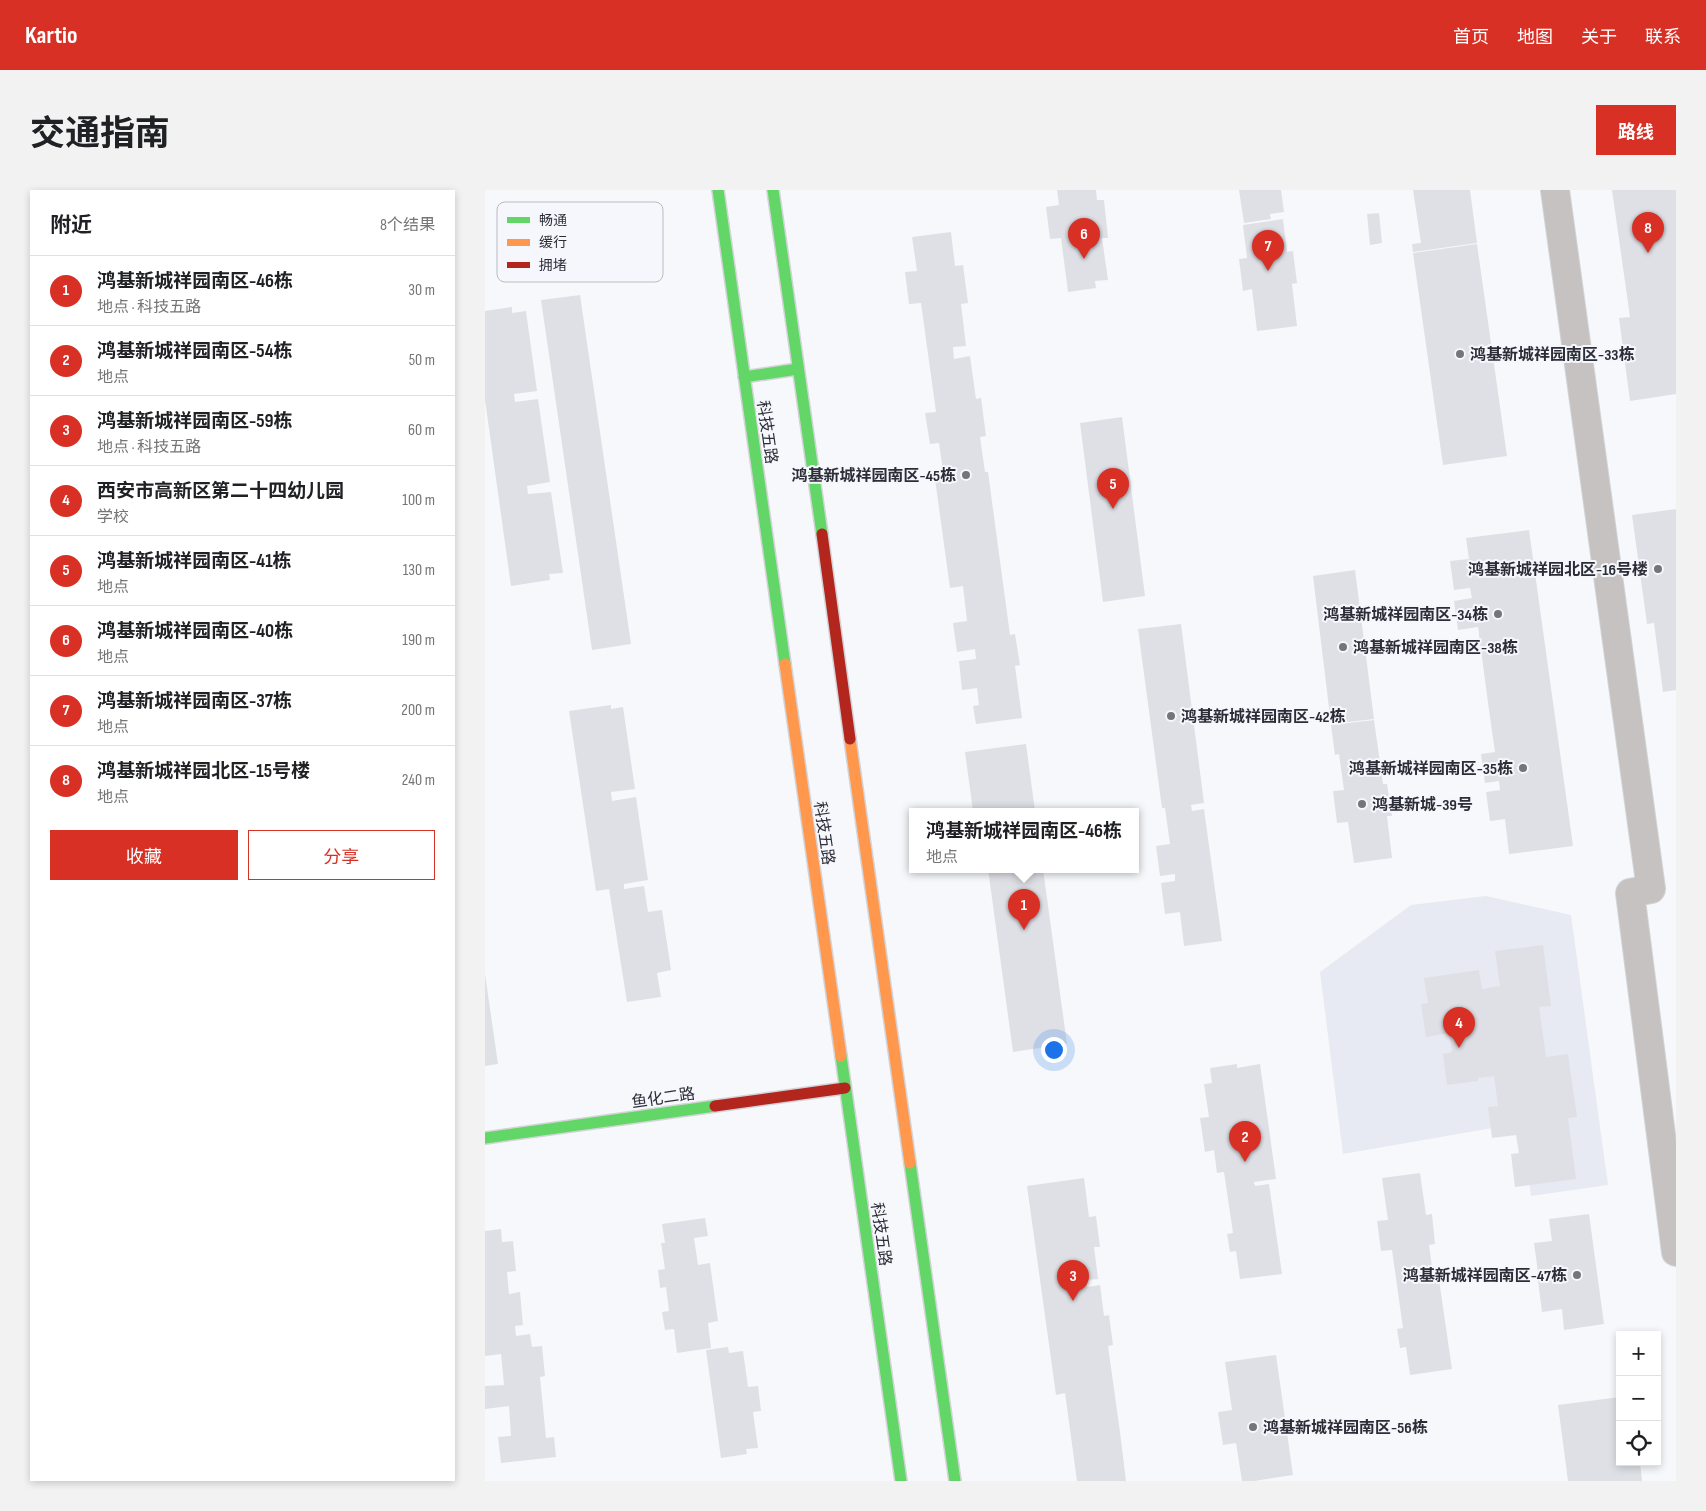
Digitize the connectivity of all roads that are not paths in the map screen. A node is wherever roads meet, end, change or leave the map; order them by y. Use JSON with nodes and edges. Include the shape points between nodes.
{"nodes":[{"id":1,"x":718,"y":190,"type":"edge"},
{"id":2,"x":773,"y":190,"type":"edge"},
{"id":3,"x":1555,"y":190,"type":"edge"},
{"id":4,"x":798,"y":369,"type":"junction"},
{"id":5,"x":744,"y":377,"type":"junction"},
{"id":6,"x":845,"y":1088,"type":"junction"},
{"id":7,"x":485,"y":1138,"type":"edge"},
{"id":8,"x":1676,"y":1252,"type":"edge"},
{"id":9,"x":901,"y":1481,"type":"edge"},
{"id":10,"x":955,"y":1481,"type":"edge"}],
"edges":[{"from":1,"to":5,"type":"street","name":"科技五路"},
{"from":2,"to":4,"type":"street"},
{"from":3,"to":8,"type":"street","via":[[1651,890],[1630,893]]},
{"from":4,"to":5,"type":"street"},
{"from":4,"to":10,"type":"street"},
{"from":5,"to":6,"type":"street","name":"科技五路"},
{"from":6,"to":7,"type":"street","name":"鱼化二路"},
{"from":6,"to":9,"type":"street","name":"科技五路"}]}
